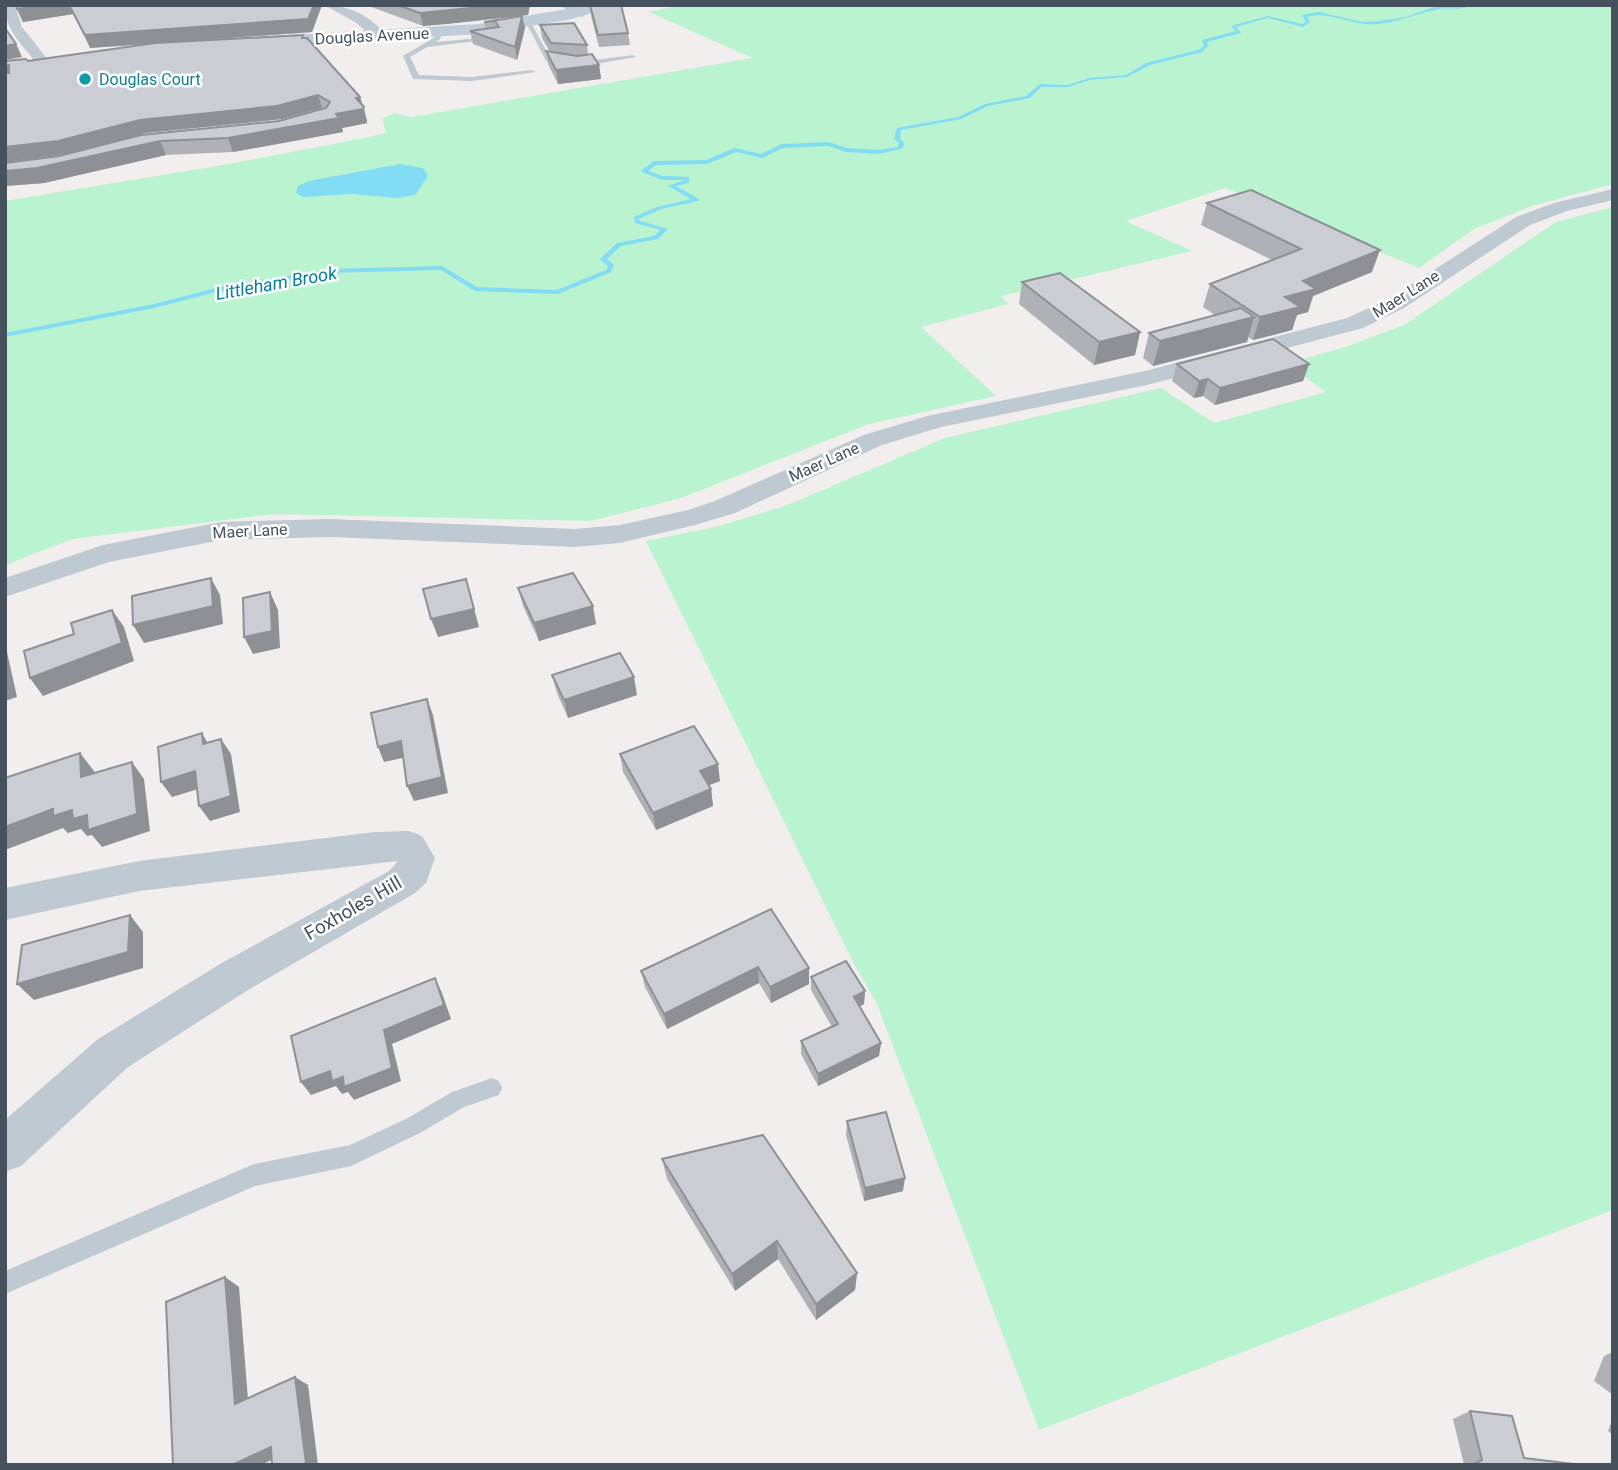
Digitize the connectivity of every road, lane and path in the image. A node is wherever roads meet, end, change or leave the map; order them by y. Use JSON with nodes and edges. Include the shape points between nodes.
{"nodes":[{"id":1,"x":8,"y":5,"type":"edge"},
{"id":2,"x":330,"y":5,"type":"edge"},
{"id":3,"x":564,"y":5,"type":"edge"},
{"id":4,"x":611,"y":5,"type":"edge"},
{"id":5,"x":582,"y":13,"type":"junction"},
{"id":6,"x":528,"y":23,"type":"junction"},
{"id":7,"x":440,"y":32,"type":"junction"},
{"id":8,"x":380,"y":36,"type":"junction"},
{"id":9,"x":495,"y":38,"type":"edge"},
{"id":10,"x":231,"y":44,"type":"edge"},
{"id":11,"x":424,"y":46,"type":"junction"},
{"id":12,"x":633,"y":57,"type":"dead end"},
{"id":13,"x":49,"y":60,"type":"joint"},
{"id":14,"x":18,"y":65,"type":"edge"},
{"id":15,"x":532,"y":72,"type":"dead end"},
{"id":16,"x":1613,"y":194,"type":"edge"},
{"id":17,"x":5,"y":587,"type":"edge"},
{"id":18,"x":5,"y":904,"type":"edge"},
{"id":19,"x":492,"y":1088,"type":"dead end"},
{"id":20,"x":5,"y":1150,"type":"edge"},
{"id":21,"x":5,"y":1283,"type":"edge"}],
"edges":[{"from":1,"to":13,"type":"street","via":[[17,28]]},
{"from":2,"to":8,"type":"street","via":[[360,19]]},
{"from":3,"to":5,"type":"street"},
{"from":4,"to":5,"type":"street","name":"Douglas Avenue"},
{"from":5,"to":6,"type":"street","name":"Douglas Avenue"},
{"from":6,"to":7,"type":"street","name":"Douglas Avenue"},
{"from":6,"to":12,"type":"lane","via":[[548,60],[554,62],[575,65]]},
{"from":7,"to":8,"type":"street","name":"Douglas Avenue"},
{"from":7,"to":11,"type":"lane"},
{"from":8,"to":10,"type":"street","name":"Douglas Avenue"},
{"from":9,"to":11,"type":"lane"},
{"from":11,"to":15,"type":"lane","via":[[406,56],[416,77],[472,79]]},
{"from":13,"to":14,"type":"street"},
{"from":16,"to":17,"type":"street","name":"Maer Lane","via":[[1567,204],[1520,223],[1355,323],[1147,378],[894,432],[725,507],[656,527],[575,538],[343,528],[221,531],[103,554]]},
{"from":18,"to":20,"type":"street","name":"Foxholes Hill","via":[[160,873],[375,847],[410,846],[417,858],[413,872],[402,882],[246,970],[113,1053]]},
{"from":19,"to":21,"type":"lane","via":[[459,1099],[351,1155],[254,1175]]}]}
